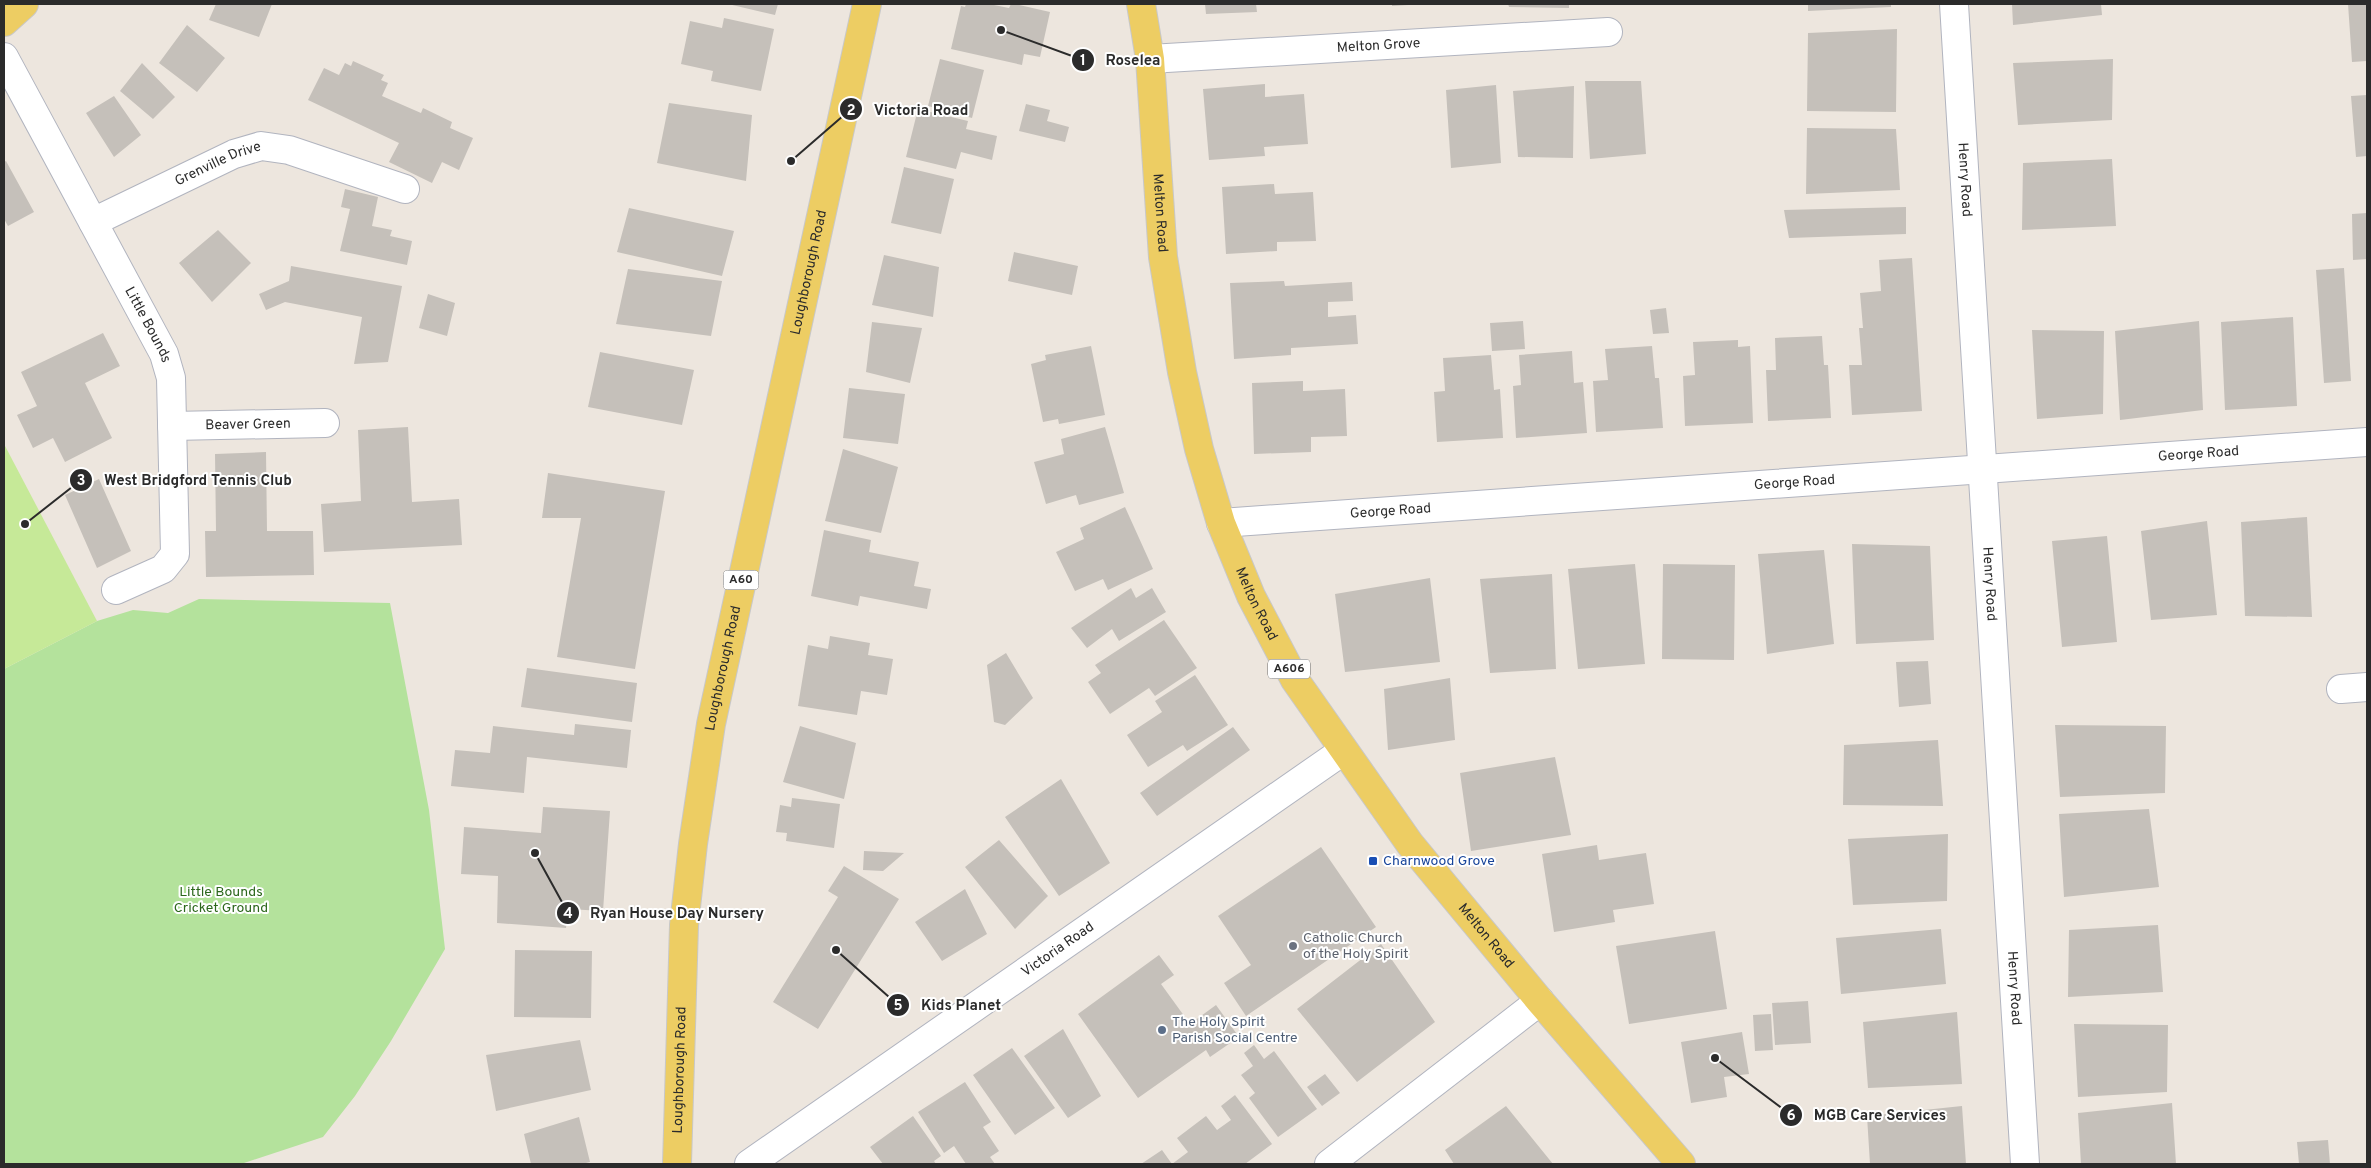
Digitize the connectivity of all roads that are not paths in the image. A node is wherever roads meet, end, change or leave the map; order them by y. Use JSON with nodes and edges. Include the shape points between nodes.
{"nodes":[{"id":1,"x":24,"y":4,"type":"edge"},
{"id":2,"x":867,"y":4,"type":"edge"},
{"id":3,"x":1142,"y":4,"type":"edge"},
{"id":4,"x":1954,"y":4,"type":"edge"},
{"id":5,"x":4,"y":22,"type":"edge"},
{"id":6,"x":1608,"y":32,"type":"dead end"},
{"id":7,"x":4,"y":57,"type":"edge"},
{"id":8,"x":1150,"y":59,"type":"junction"},
{"id":9,"x":405,"y":189,"type":"dead end"},
{"id":10,"x":93,"y":222,"type":"junction"},
{"id":11,"x":325,"y":423,"type":"dead end"},
{"id":12,"x":172,"y":426,"type":"junction"},
{"id":13,"x":2367,"y":442,"type":"edge"},
{"id":14,"x":1983,"y":468,"type":"junction"},
{"id":15,"x":1221,"y":523,"type":"junction"},
{"id":16,"x":116,"y":590,"type":"dead end"},
{"id":17,"x":1343,"y":751,"type":"junction"},
{"id":18,"x":1540,"y":1001,"type":"junction"},
{"id":19,"x":677,"y":1164,"type":"edge"},
{"id":20,"x":749,"y":1164,"type":"edge"},
{"id":21,"x":1329,"y":1164,"type":"edge"},
{"id":22,"x":1681,"y":1164,"type":"edge"},
{"id":23,"x":2025,"y":1164,"type":"edge"}],
"edges":[{"from":1,"to":5,"type":"main road"},
{"from":2,"to":19,"type":"main road","name":"Loughborough Road","number":"A60","via":[[710,724],[684,925]]},
{"from":3,"to":8,"type":"main road","name":"Melton Road","number":"A606"},
{"from":4,"to":14,"type":"street","name":"Henry Road"},
{"from":6,"to":8,"type":"street","name":"Melton Grove"},
{"from":7,"to":10,"type":"street","name":"Little Bounds"},
{"from":8,"to":15,"type":"main road","name":"Melton Road","number":"A606","via":[[1163,257],[1198,449]]},
{"from":9,"to":10,"type":"street","name":"Grenville Drive","via":[[289,150],[260,146],[234,154]]},
{"from":10,"to":12,"type":"street","name":"Little Bounds","via":[[164,354],[171,378]]},
{"from":11,"to":12,"type":"street","name":"Beaver Green"},
{"from":12,"to":16,"type":"street","name":"Little Bounds","via":[[175,554],[163,568]]},
{"from":13,"to":14,"type":"street","name":"George Road"},
{"from":14,"to":15,"type":"street","name":"George Road"},
{"from":14,"to":23,"type":"street","name":"Henry Road"},
{"from":15,"to":17,"type":"main road","name":"Melton Road","number":"A606","via":[[1251,596],[1291,671]]},
{"from":17,"to":18,"type":"main road","name":"Melton Road","number":"A606","via":[[1410,844]]},
{"from":17,"to":20,"type":"street","name":"Victoria Road"},
{"from":18,"to":21,"type":"street"},
{"from":18,"to":22,"type":"main road","name":"Melton Road","number":"A606"}]}
